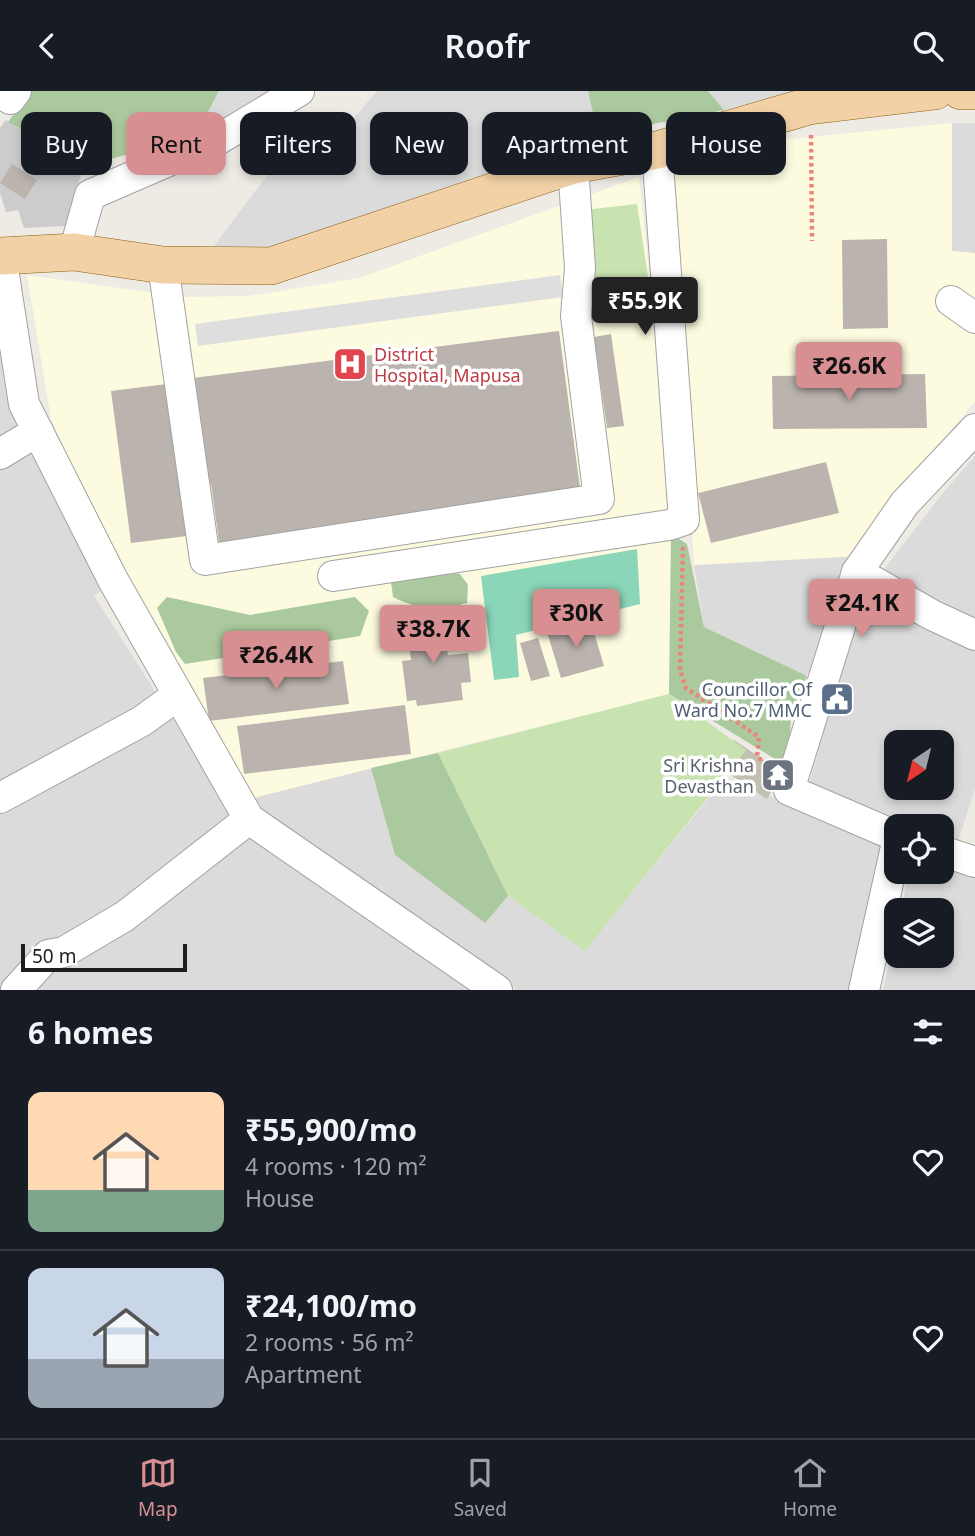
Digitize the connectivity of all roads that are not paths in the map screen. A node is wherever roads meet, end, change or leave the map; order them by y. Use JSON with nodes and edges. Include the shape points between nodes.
{"nodes":[{"id":1,"x":299,"y":91,"type":"edge"},
{"id":2,"x":935,"y":91,"type":"edge"},
{"id":3,"x":961,"y":91,"type":"edge"},
{"id":4,"x":975,"y":91,"type":"edge"},
{"id":5,"x":657,"y":150,"type":"junction"},
{"id":6,"x":652,"y":151,"type":"edge"},
{"id":7,"x":543,"y":175,"type":"edge"},
{"id":8,"x":574,"y":175,"type":"edge"},
{"id":9,"x":74,"y":252,"type":"junction"},
{"id":10,"x":1,"y":256,"type":"edge"},
{"id":11,"x":163,"y":265,"type":"junction"},
{"id":12,"x":975,"y":429,"type":"edge"},
{"id":13,"x":38,"y":431,"type":"junction"},
{"id":14,"x":0,"y":454,"type":"edge"},
{"id":15,"x":857,"y":572,"type":"junction"},
{"id":16,"x":333,"y":576,"type":"dead end"},
{"id":17,"x":975,"y":635,"type":"edge"},
{"id":18,"x":178,"y":695,"type":"junction"},
{"id":19,"x":0,"y":798,"type":"edge"},
{"id":20,"x":249,"y":819,"type":"junction"},
{"id":21,"x":884,"y":831,"type":"edge"},
{"id":22,"x":954,"y":855,"type":"edge"},
{"id":23,"x":975,"y":862,"type":"edge"},
{"id":24,"x":888,"y":884,"type":"edge"},
{"id":25,"x":16,"y":990,"type":"edge"},
{"id":26,"x":497,"y":990,"type":"edge"},
{"id":27,"x":864,"y":990,"type":"edge"}],
"edges":[{"from":1,"to":9,"type":"street","via":[[219,139],[90,195]]},
{"from":2,"to":5,"type":"main road","via":[[809,106]]},
{"from":3,"to":4,"type":"main road"},
{"from":5,"to":6,"type":"main road"},
{"from":5,"to":16,"type":"street","via":[[684,520]]},
{"from":7,"to":11,"type":"main road","via":[[271,266]]},
{"from":8,"to":11,"type":"street","via":[[580,268],[576,316],[599,499],[205,560]]},
{"from":9,"to":10,"type":"main road"},
{"from":9,"to":11,"type":"main road"},
{"from":10,"to":13,"type":"street","via":[[24,404]]},
{"from":12,"to":15,"type":"street","via":[[905,503]]},
{"from":13,"to":14,"type":"street"},
{"from":13,"to":18,"type":"street","via":[[113,580]]},
{"from":15,"to":17,"type":"street"},
{"from":15,"to":21,"type":"street","via":[[789,790]]},
{"from":18,"to":19,"type":"street","via":[[142,720]]},
{"from":18,"to":20,"type":"street"},
{"from":20,"to":25,"type":"street","via":[[125,915],[64,952],[48,955]]},
{"from":20,"to":26,"type":"street"},
{"from":22,"to":23,"type":"street"},
{"from":24,"to":27,"type":"street"}]}
